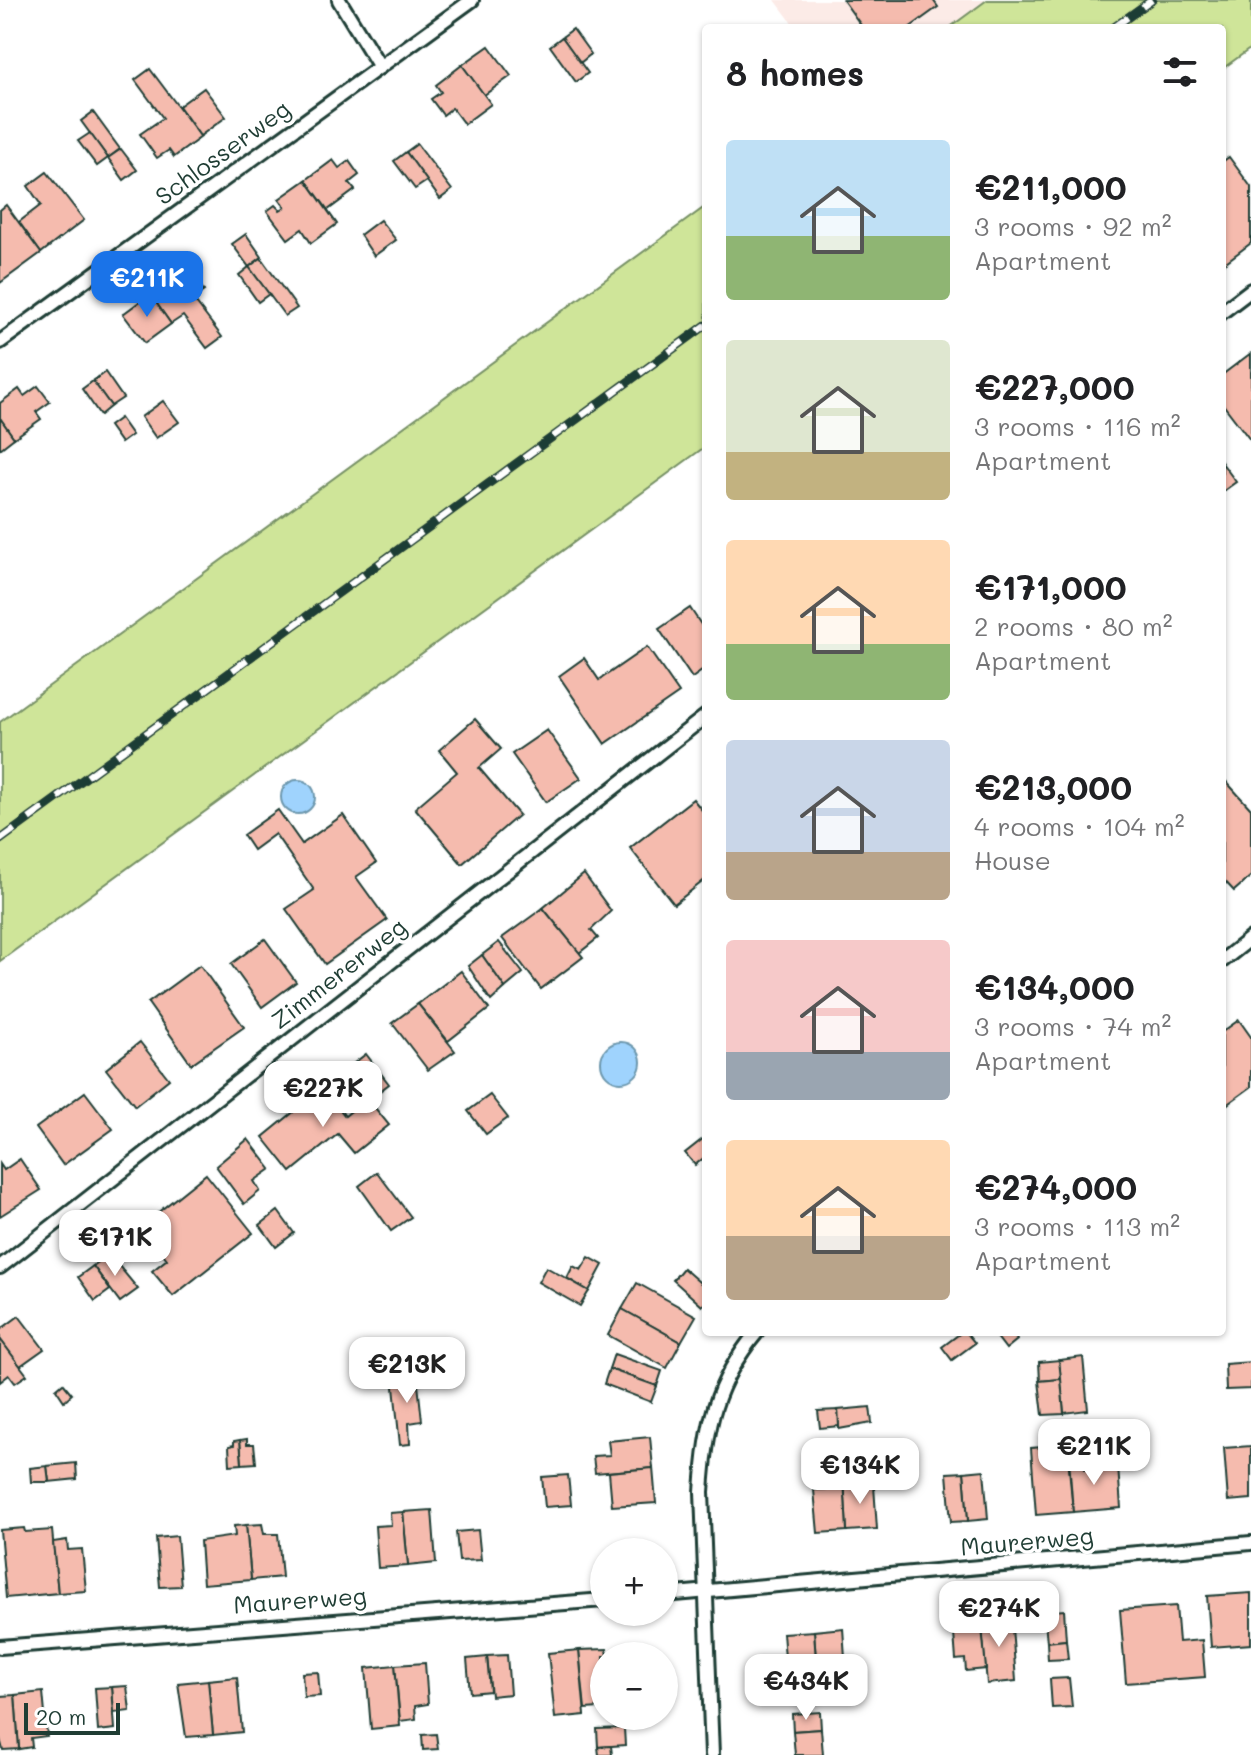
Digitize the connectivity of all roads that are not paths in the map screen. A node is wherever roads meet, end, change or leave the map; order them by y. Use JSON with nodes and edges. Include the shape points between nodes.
{"nodes":[{"id":1,"x":339,"y":0,"type":"edge"},
{"id":2,"x":472,"y":0,"type":"edge"},
{"id":3,"x":380,"y":67,"type":"junction"},
{"id":4,"x":1251,"y":290,"type":"edge"},
{"id":5,"x":1226,"y":309,"type":"edge"},
{"id":6,"x":0,"y":342,"type":"edge"},
{"id":7,"x":702,"y":719,"type":"edge"},
{"id":8,"x":1251,"y":938,"type":"edge"},
{"id":9,"x":1226,"y":958,"type":"edge"},
{"id":10,"x":0,"y":1267,"type":"edge"},
{"id":11,"x":754,"y":1336,"type":"edge"},
{"id":12,"x":1251,"y":1543,"type":"edge"},
{"id":13,"x":705,"y":1592,"type":"junction"},
{"id":14,"x":678,"y":1594,"type":"edge"},
{"id":15,"x":590,"y":1601,"type":"edge"},
{"id":16,"x":0,"y":1647,"type":"edge"},
{"id":17,"x":712,"y":1755,"type":"edge"}],
"edges":[{"from":1,"to":3,"type":"lane"},
{"from":2,"to":3,"type":"lane","name":"Schlosserweg"},
{"from":3,"to":6,"type":"lane","name":"Schlosserweg"},
{"from":4,"to":5,"type":"lane"},
{"from":7,"to":10,"type":"lane","name":"Zimmererweg"},
{"from":8,"to":9,"type":"lane"},
{"from":11,"to":13,"type":"lane","via":[[736,1357],[709,1422],[702,1492]]},
{"from":12,"to":13,"type":"lane","name":"Maurerweg"},
{"from":13,"to":14,"type":"lane","name":"Maurerweg"},
{"from":13,"to":17,"type":"lane"},
{"from":15,"to":16,"type":"lane","name":"Maurerweg"}]}
